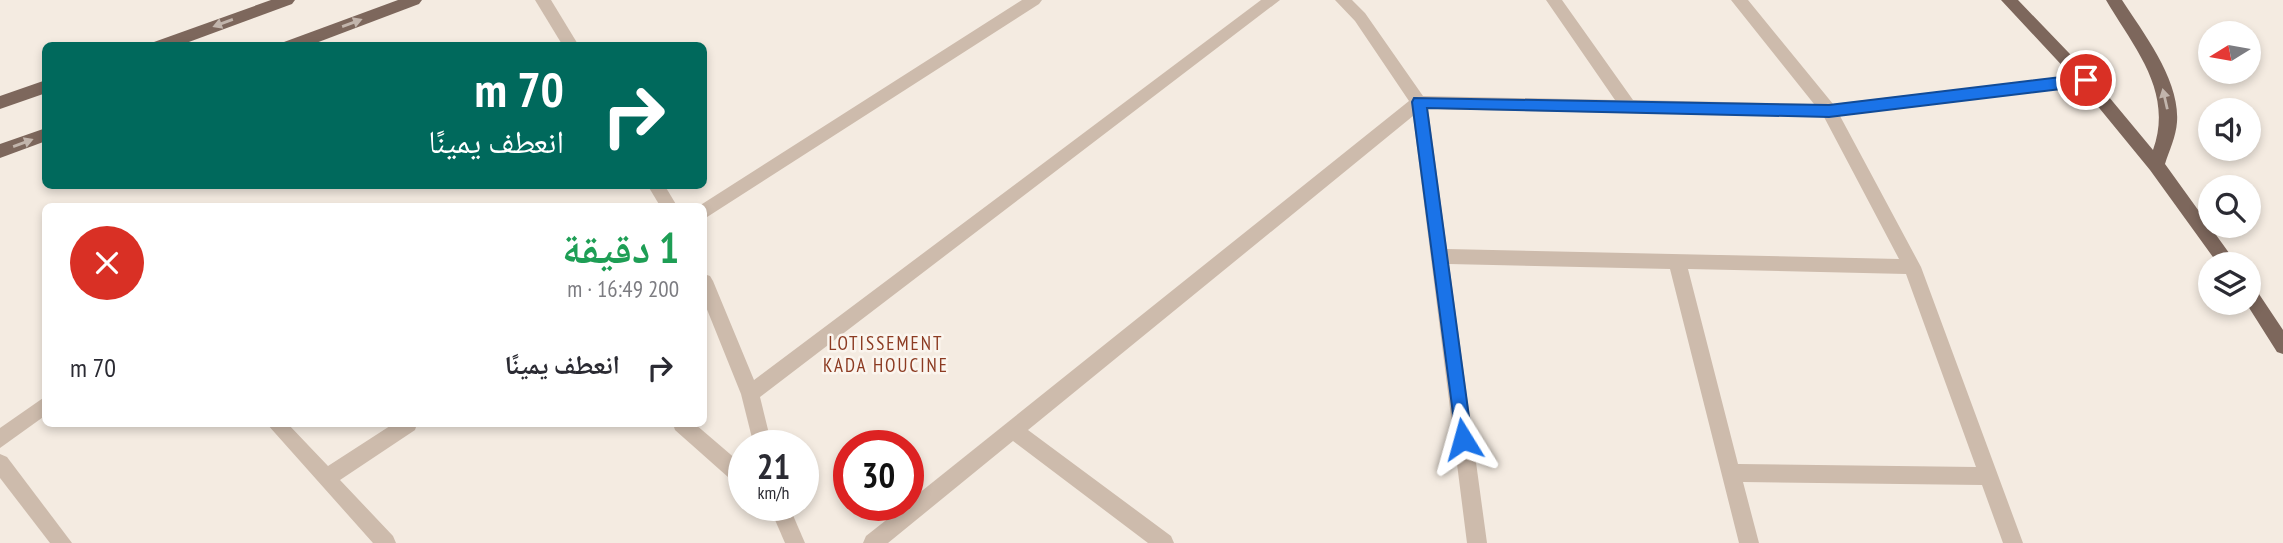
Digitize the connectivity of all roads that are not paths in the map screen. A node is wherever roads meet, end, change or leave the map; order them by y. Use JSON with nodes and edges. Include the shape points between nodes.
{"nodes":[{"id":1,"x":287,"y":0,"type":"edge"},
{"id":2,"x":414,"y":0,"type":"edge"},
{"id":3,"x":543,"y":0,"type":"edge"},
{"id":4,"x":1034,"y":0,"type":"edge"},
{"id":5,"x":1272,"y":0,"type":"edge"},
{"id":6,"x":1343,"y":0,"type":"edge"},
{"id":7,"x":1554,"y":0,"type":"edge"},
{"id":8,"x":1739,"y":0,"type":"edge"},
{"id":9,"x":2009,"y":0,"type":"edge"},
{"id":10,"x":2114,"y":0,"type":"edge"},
{"id":11,"x":171,"y":42,"type":"edge"},
{"id":12,"x":301,"y":42,"type":"edge"},
{"id":13,"x":568,"y":42,"type":"edge"},
{"id":14,"x":2086,"y":80,"type":"junction"},
{"id":15,"x":42,"y":87,"type":"edge"},
{"id":16,"x":1419,"y":102,"type":"junction"},
{"id":17,"x":0,"y":103,"type":"edge"},
{"id":18,"x":1628,"y":106,"type":"junction"},
{"id":19,"x":1829,"y":111,"type":"junction"},
{"id":20,"x":42,"y":135,"type":"edge"},
{"id":21,"x":0,"y":151,"type":"edge"},
{"id":22,"x":2156,"y":165,"type":"junction"},
{"id":23,"x":707,"y":210,"type":"edge"},
{"id":24,"x":2219,"y":252,"type":"edge"},
{"id":25,"x":1438,"y":256,"type":"junction"},
{"id":26,"x":1677,"y":262,"type":"junction"},
{"id":27,"x":1912,"y":267,"type":"junction"},
{"id":28,"x":707,"y":288,"type":"edge"},
{"id":29,"x":2261,"y":312,"type":"edge"},
{"id":30,"x":2283,"y":346,"type":"edge"},
{"id":31,"x":750,"y":394,"type":"junction"},
{"id":32,"x":42,"y":407,"type":"edge"},
{"id":33,"x":279,"y":427,"type":"edge"},
{"id":34,"x":403,"y":427,"type":"edge"},
{"id":35,"x":685,"y":427,"type":"edge"},
{"id":36,"x":759,"y":430,"type":"edge"},
{"id":37,"x":1013,"y":430,"type":"junction"},
{"id":38,"x":0,"y":439,"type":"edge"},
{"id":39,"x":0,"y":463,"type":"edge"},
{"id":40,"x":728,"y":465,"type":"edge"},
{"id":41,"x":1731,"y":473,"type":"junction"},
{"id":42,"x":1989,"y":475,"type":"junction"},
{"id":43,"x":326,"y":478,"type":"junction"},
{"id":44,"x":784,"y":521,"type":"edge"},
{"id":45,"x":62,"y":543,"type":"edge"},
{"id":46,"x":386,"y":543,"type":"edge"},
{"id":47,"x":795,"y":543,"type":"edge"},
{"id":48,"x":873,"y":543,"type":"edge"},
{"id":49,"x":1164,"y":543,"type":"edge"},
{"id":50,"x":1477,"y":543,"type":"edge"},
{"id":51,"x":1749,"y":543,"type":"edge"},
{"id":52,"x":2013,"y":543,"type":"edge"}],
"edges":[{"from":1,"to":11,"type":"main road","one_way":true},
{"from":12,"to":2,"type":"main road","one_way":true},
{"from":3,"to":13,"type":"street"},
{"from":4,"to":23,"type":"street"},
{"from":5,"to":31,"type":"street"},
{"from":6,"to":16,"type":"street"},
{"from":7,"to":18,"type":"street"},
{"from":8,"to":19,"type":"street"},
{"from":9,"to":14,"type":"main road"},
{"from":22,"to":10,"type":"main road","one_way":true,"via":[[2170,121],[2164,91]]},
{"from":14,"to":19,"type":"street"},
{"from":14,"to":22,"type":"main road"},
{"from":15,"to":17,"type":"main road"},
{"from":16,"to":18,"type":"street"},
{"from":16,"to":25,"type":"street"},
{"from":16,"to":37,"type":"street"},
{"from":18,"to":19,"type":"street"},
{"from":19,"to":27,"type":"street"},
{"from":21,"to":20,"type":"main road","one_way":true},
{"from":22,"to":24,"type":"main road"},
{"from":25,"to":26,"type":"street"},
{"from":25,"to":50,"type":"street"},
{"from":26,"to":27,"type":"street"},
{"from":26,"to":41,"type":"street"},
{"from":27,"to":42,"type":"street"},
{"from":28,"to":31,"type":"street"},
{"from":29,"to":30,"type":"main road"},
{"from":31,"to":36,"type":"street"},
{"from":32,"to":38,"type":"street"},
{"from":33,"to":43,"type":"street"},
{"from":34,"to":43,"type":"street"},
{"from":35,"to":40,"type":"street"},
{"from":37,"to":48,"type":"street"},
{"from":37,"to":49,"type":"street"},
{"from":39,"to":45,"type":"street"},
{"from":41,"to":42,"type":"street"},
{"from":41,"to":51,"type":"street"},
{"from":42,"to":52,"type":"street"},
{"from":43,"to":46,"type":"street"},
{"from":44,"to":47,"type":"street"}]}
